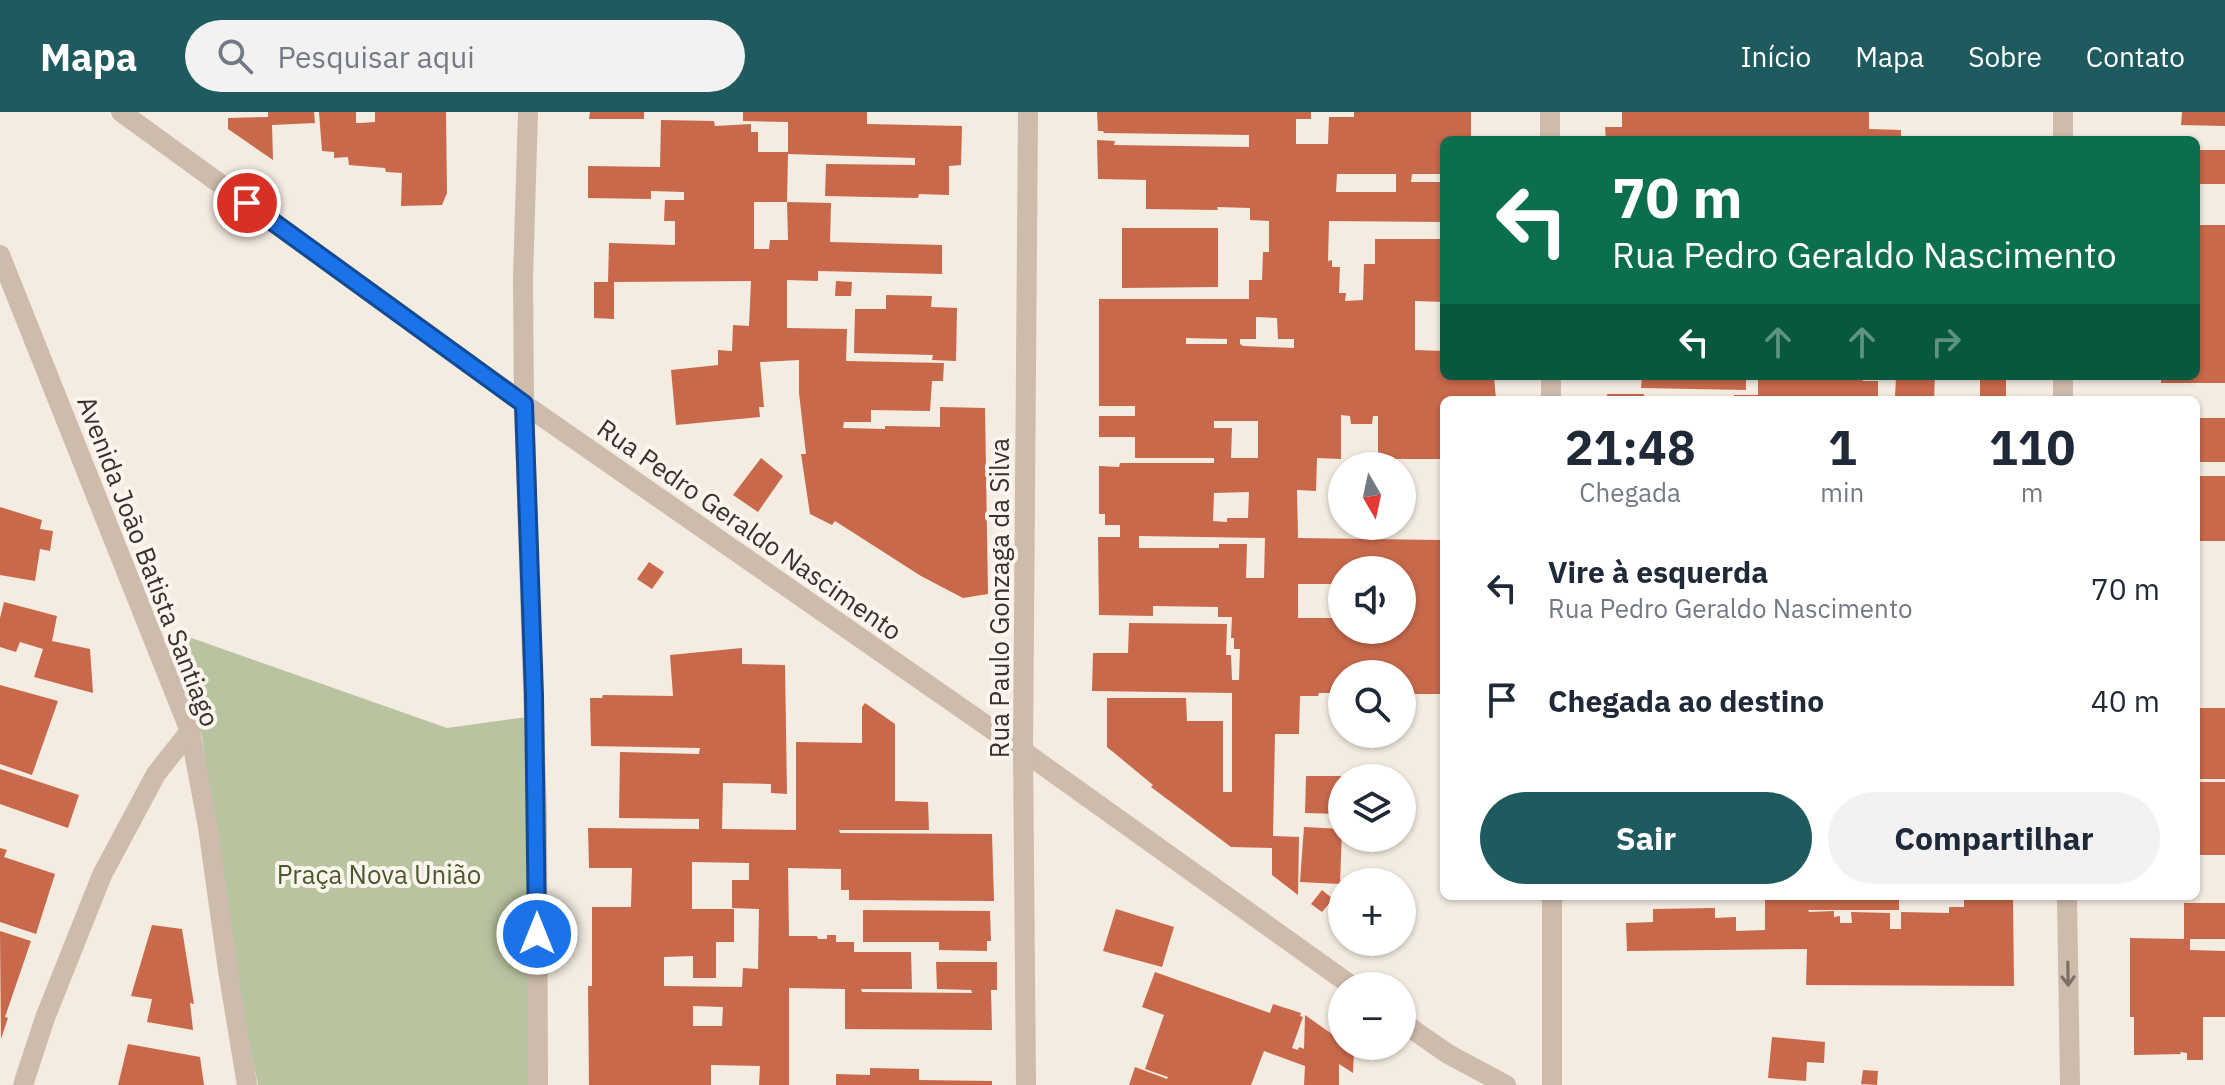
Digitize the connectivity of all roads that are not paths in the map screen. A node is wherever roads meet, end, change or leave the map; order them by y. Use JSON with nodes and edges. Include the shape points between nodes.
{"nodes":[{"id":1,"x":121,"y":112,"type":"edge"},
{"id":2,"x":528,"y":112,"type":"edge"},
{"id":3,"x":1028,"y":112,"type":"edge"},
{"id":4,"x":1550,"y":112,"type":"edge"},
{"id":5,"x":2063,"y":112,"type":"edge"},
{"id":6,"x":1550,"y":136,"type":"edge"},
{"id":7,"x":2063,"y":136,"type":"edge"},
{"id":8,"x":0,"y":255,"type":"edge"},
{"id":9,"x":524,"y":404,"type":"junction"},
{"id":10,"x":190,"y":731,"type":"junction"},
{"id":11,"x":1023,"y":751,"type":"junction"},
{"id":12,"x":1552,"y":900,"type":"edge"},
{"id":13,"x":2067,"y":900,"type":"edge"},
{"id":14,"x":1332,"y":972,"type":"edge"},
{"id":15,"x":1416,"y":1032,"type":"edge"},
{"id":16,"x":23,"y":1085,"type":"edge"},
{"id":17,"x":247,"y":1085,"type":"edge"},
{"id":18,"x":538,"y":1085,"type":"edge"},
{"id":19,"x":1026,"y":1085,"type":"edge"},
{"id":20,"x":1506,"y":1085,"type":"edge"},
{"id":21,"x":1552,"y":1085,"type":"edge"},
{"id":22,"x":2070,"y":1085,"type":"edge"}],
"edges":[{"from":1,"to":9,"type":"street","name":"Rua Pedro Geraldo Nascimento"},
{"from":2,"to":9,"type":"street"},
{"from":3,"to":11,"type":"street","name":"Rua Paulo Gonzaga da Silva"},
{"from":4,"to":6,"type":"street"},
{"from":5,"to":7,"type":"street"},
{"from":8,"to":10,"type":"street","name":"Avenida João Batista Santiago"},
{"from":9,"to":11,"type":"street","name":"Rua Pedro Geraldo Nascimento"},
{"from":9,"to":18,"type":"street"},
{"from":10,"to":16,"type":"street","via":[[156,774],[102,875]]},
{"from":10,"to":17,"type":"street","name":"Avenida João Batista Santiago"},
{"from":11,"to":14,"type":"street","name":"Rua Pedro Geraldo Nascimento"},
{"from":11,"to":19,"type":"street","name":"Rua Paulo Gonzaga da Silva"},
{"from":12,"to":21,"type":"street"},
{"from":13,"to":22,"type":"street","one_way":true},
{"from":15,"to":20,"type":"street"}]}
